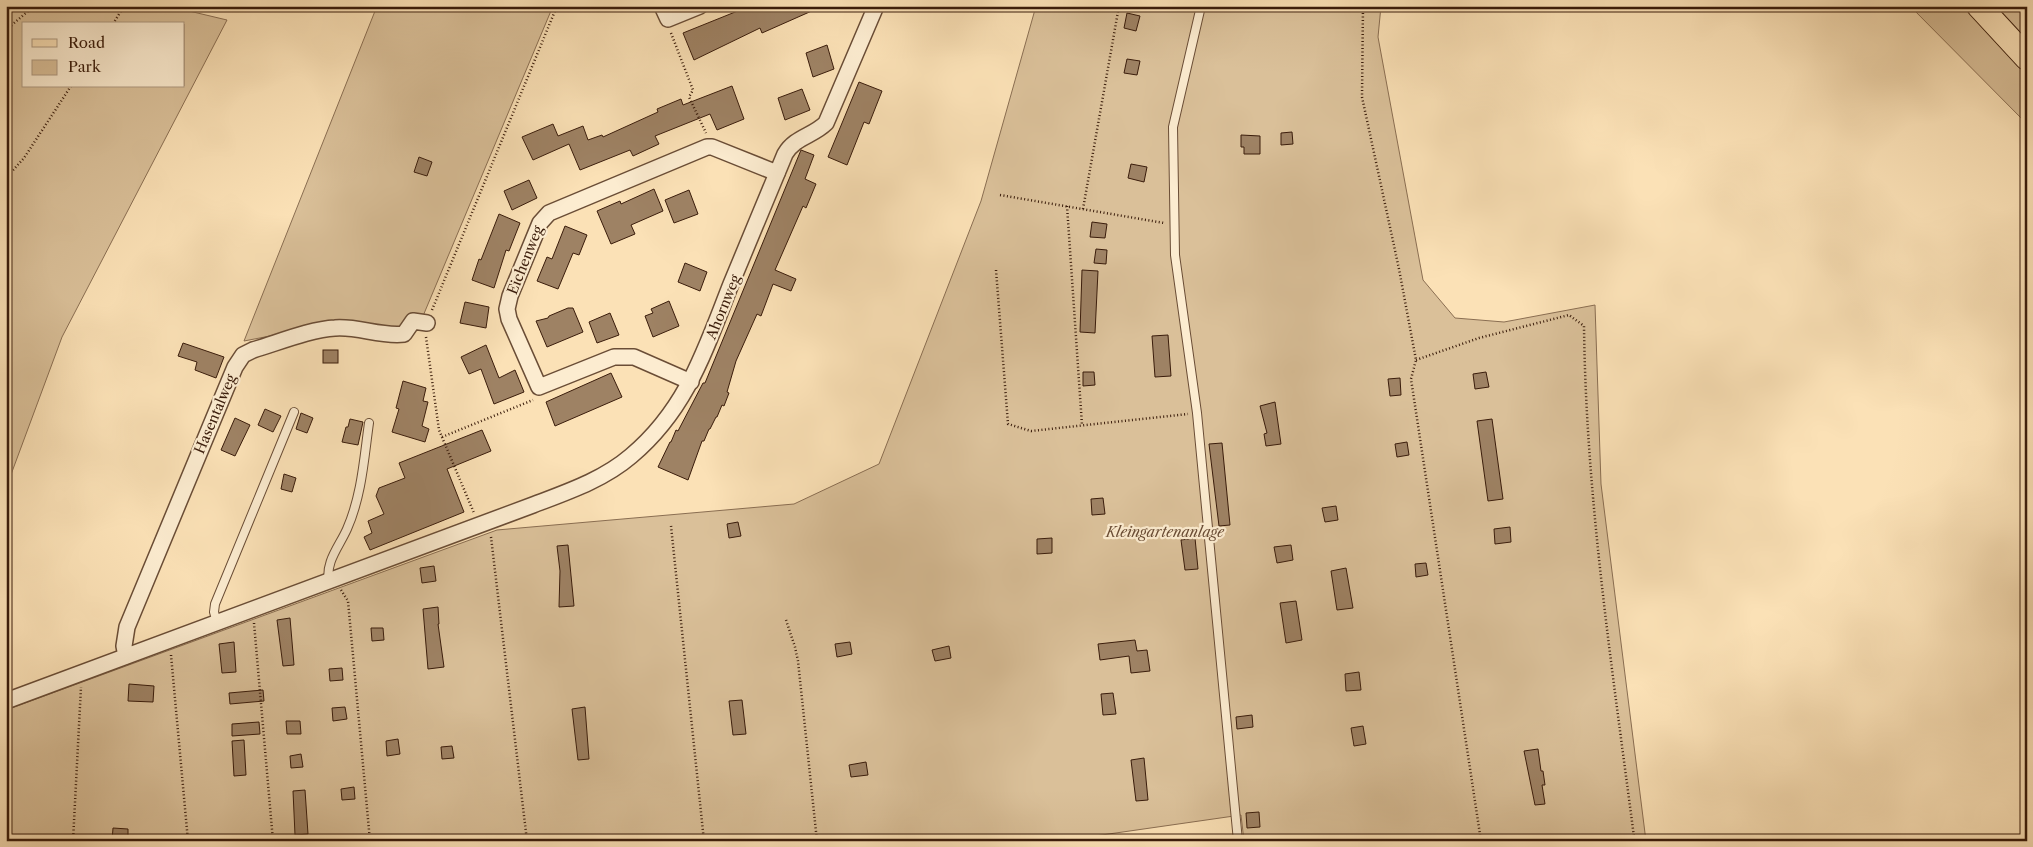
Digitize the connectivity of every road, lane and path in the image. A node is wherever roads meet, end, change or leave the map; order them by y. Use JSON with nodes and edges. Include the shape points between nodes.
{"nodes":[{"id":1,"x":34,"y":6,"type":"edge"},
{"id":2,"x":124,"y":6,"type":"edge"},
{"id":3,"x":557,"y":6,"type":"edge"},
{"id":4,"x":700,"y":6,"type":"edge"},
{"id":5,"x":876,"y":6,"type":"edge"},
{"id":6,"x":1119,"y":6,"type":"edge"},
{"id":7,"x":1201,"y":6,"type":"edge"},
{"id":8,"x":1362,"y":6,"type":"edge"},
{"id":9,"x":1979,"y":6,"type":"edge"},
{"id":10,"x":665,"y":13,"type":"edge"},
{"id":11,"x":114,"y":22,"type":"edge"},
{"id":12,"x":6,"y":30,"type":"edge"},
{"id":13,"x":2027,"y":58,"type":"edge"},
{"id":14,"x":70,"y":88,"type":"edge"},
{"id":15,"x":712,"y":147,"type":"junction"},
{"id":16,"x":777,"y":173,"type":"junction"},
{"id":17,"x":6,"y":178,"type":"edge"},
{"id":18,"x":1000,"y":195,"type":"dead end"},
{"id":19,"x":1067,"y":206,"type":"junction"},
{"id":20,"x":1083,"y":209,"type":"junction"},
{"id":21,"x":1174,"y":225,"type":"junction"},
{"id":22,"x":996,"y":270,"type":"dead end"},
{"id":23,"x":427,"y":323,"type":"junction"},
{"id":24,"x":1416,"y":360,"type":"junction"},
{"id":25,"x":691,"y":382,"type":"junction"},
{"id":26,"x":550,"y":383,"type":"junction"},
{"id":27,"x":294,"y":412,"type":"dead end"},
{"id":28,"x":1197,"y":413,"type":"junction"},
{"id":29,"x":369,"y":423,"type":"dead end"},
{"id":30,"x":1082,"y":425,"type":"junction"},
{"id":31,"x":442,"y":437,"type":"junction"},
{"id":32,"x":483,"y":523,"type":"junction"},
{"id":33,"x":670,"y":526,"type":"dead end"},
{"id":34,"x":333,"y":581,"type":"junction"},
{"id":35,"x":250,"y":611,"type":"junction"},
{"id":36,"x":786,"y":620,"type":"dead end"},
{"id":37,"x":217,"y":623,"type":"junction"},
{"id":38,"x":168,"y":642,"type":"junction"},
{"id":39,"x":126,"y":656,"type":"junction"},
{"id":40,"x":78,"y":674,"type":"junction"},
{"id":41,"x":6,"y":701,"type":"edge"},
{"id":42,"x":73,"y":841,"type":"edge"},
{"id":43,"x":188,"y":841,"type":"edge"},
{"id":44,"x":273,"y":841,"type":"edge"},
{"id":45,"x":370,"y":841,"type":"edge"},
{"id":46,"x":526,"y":841,"type":"edge"},
{"id":47,"x":704,"y":841,"type":"edge"},
{"id":48,"x":817,"y":841,"type":"edge"},
{"id":49,"x":1238,"y":841,"type":"edge"},
{"id":50,"x":1480,"y":841,"type":"edge"},
{"id":51,"x":1632,"y":841,"type":"edge"}],
"edges":[{"from":1,"to":12,"type":"path"},
{"from":2,"to":11,"type":"path"},
{"from":3,"to":23,"type":"path"},
{"from":4,"to":10,"type":"street"},
{"from":5,"to":16,"type":"street","name":"Ahornweg","via":[[826,123],[820,130],[793,143]]},
{"from":6,"to":20,"type":"path"},
{"from":7,"to":21,"type":"lane","via":[[1173,127]]},
{"from":8,"to":24,"type":"path","via":[[1362,97]]},
{"from":9,"to":13,"type":"main road"},
{"from":10,"to":15,"type":"path","via":[[693,90],[689,97]]},
{"from":14,"to":17,"type":"path","via":[[24,158]]},
{"from":15,"to":16,"type":"street"},
{"from":15,"to":26,"type":"street","name":"Eichenweg","via":[[698,150],[544,217],[507,309],[539,387]]},
{"from":16,"to":25,"type":"street","name":"Ahornweg"},
{"from":18,"to":19,"type":"path"},
{"from":19,"to":20,"type":"path"},
{"from":19,"to":30,"type":"path"},
{"from":20,"to":21,"type":"path"},
{"from":21,"to":28,"type":"lane","via":[[1175,255]]},
{"from":22,"to":30,"type":"path","via":[[1008,424],[1031,431]]},
{"from":23,"to":31,"type":"path","via":[[425,334]]},
{"from":23,"to":39,"type":"street","name":"Hasentalweg","via":[[413,321],[404,334],[393,335],[334,328],[243,356],[235,367],[127,626]]},
{"from":24,"to":50,"type":"path","via":[[1411,379]]},
{"from":24,"to":51,"type":"path","via":[[1479,338],[1569,315],[1584,326],[1591,485]]},
{"from":25,"to":26,"type":"street","via":[[634,357],[614,356]]},
{"from":25,"to":32,"type":"street","name":"Ahornweg","via":[[666,422],[615,468],[578,487]]},
{"from":26,"to":31,"type":"path","via":[[550,392]]},
{"from":27,"to":37,"type":"lane","via":[[216,604]]},
{"from":28,"to":30,"type":"path"},
{"from":28,"to":49,"type":"lane"},
{"from":29,"to":34,"type":"lane","via":[[360,489],[348,528],[327,573]]},
{"from":31,"to":32,"type":"path"},
{"from":32,"to":34,"type":"street"},
{"from":32,"to":46,"type":"path","via":[[491,539]]},
{"from":33,"to":47,"type":"path"},
{"from":34,"to":35,"type":"street"},
{"from":34,"to":45,"type":"path","via":[[348,601]]},
{"from":35,"to":37,"type":"street"},
{"from":35,"to":44,"type":"path"},
{"from":36,"to":48,"type":"path","via":[[798,661]]},
{"from":37,"to":38,"type":"street"},
{"from":38,"to":39,"type":"street"},
{"from":38,"to":43,"type":"path","via":[[171,646]]},
{"from":39,"to":40,"type":"street"},
{"from":40,"to":41,"type":"street"},
{"from":40,"to":42,"type":"path","via":[[81,683]]}]}
